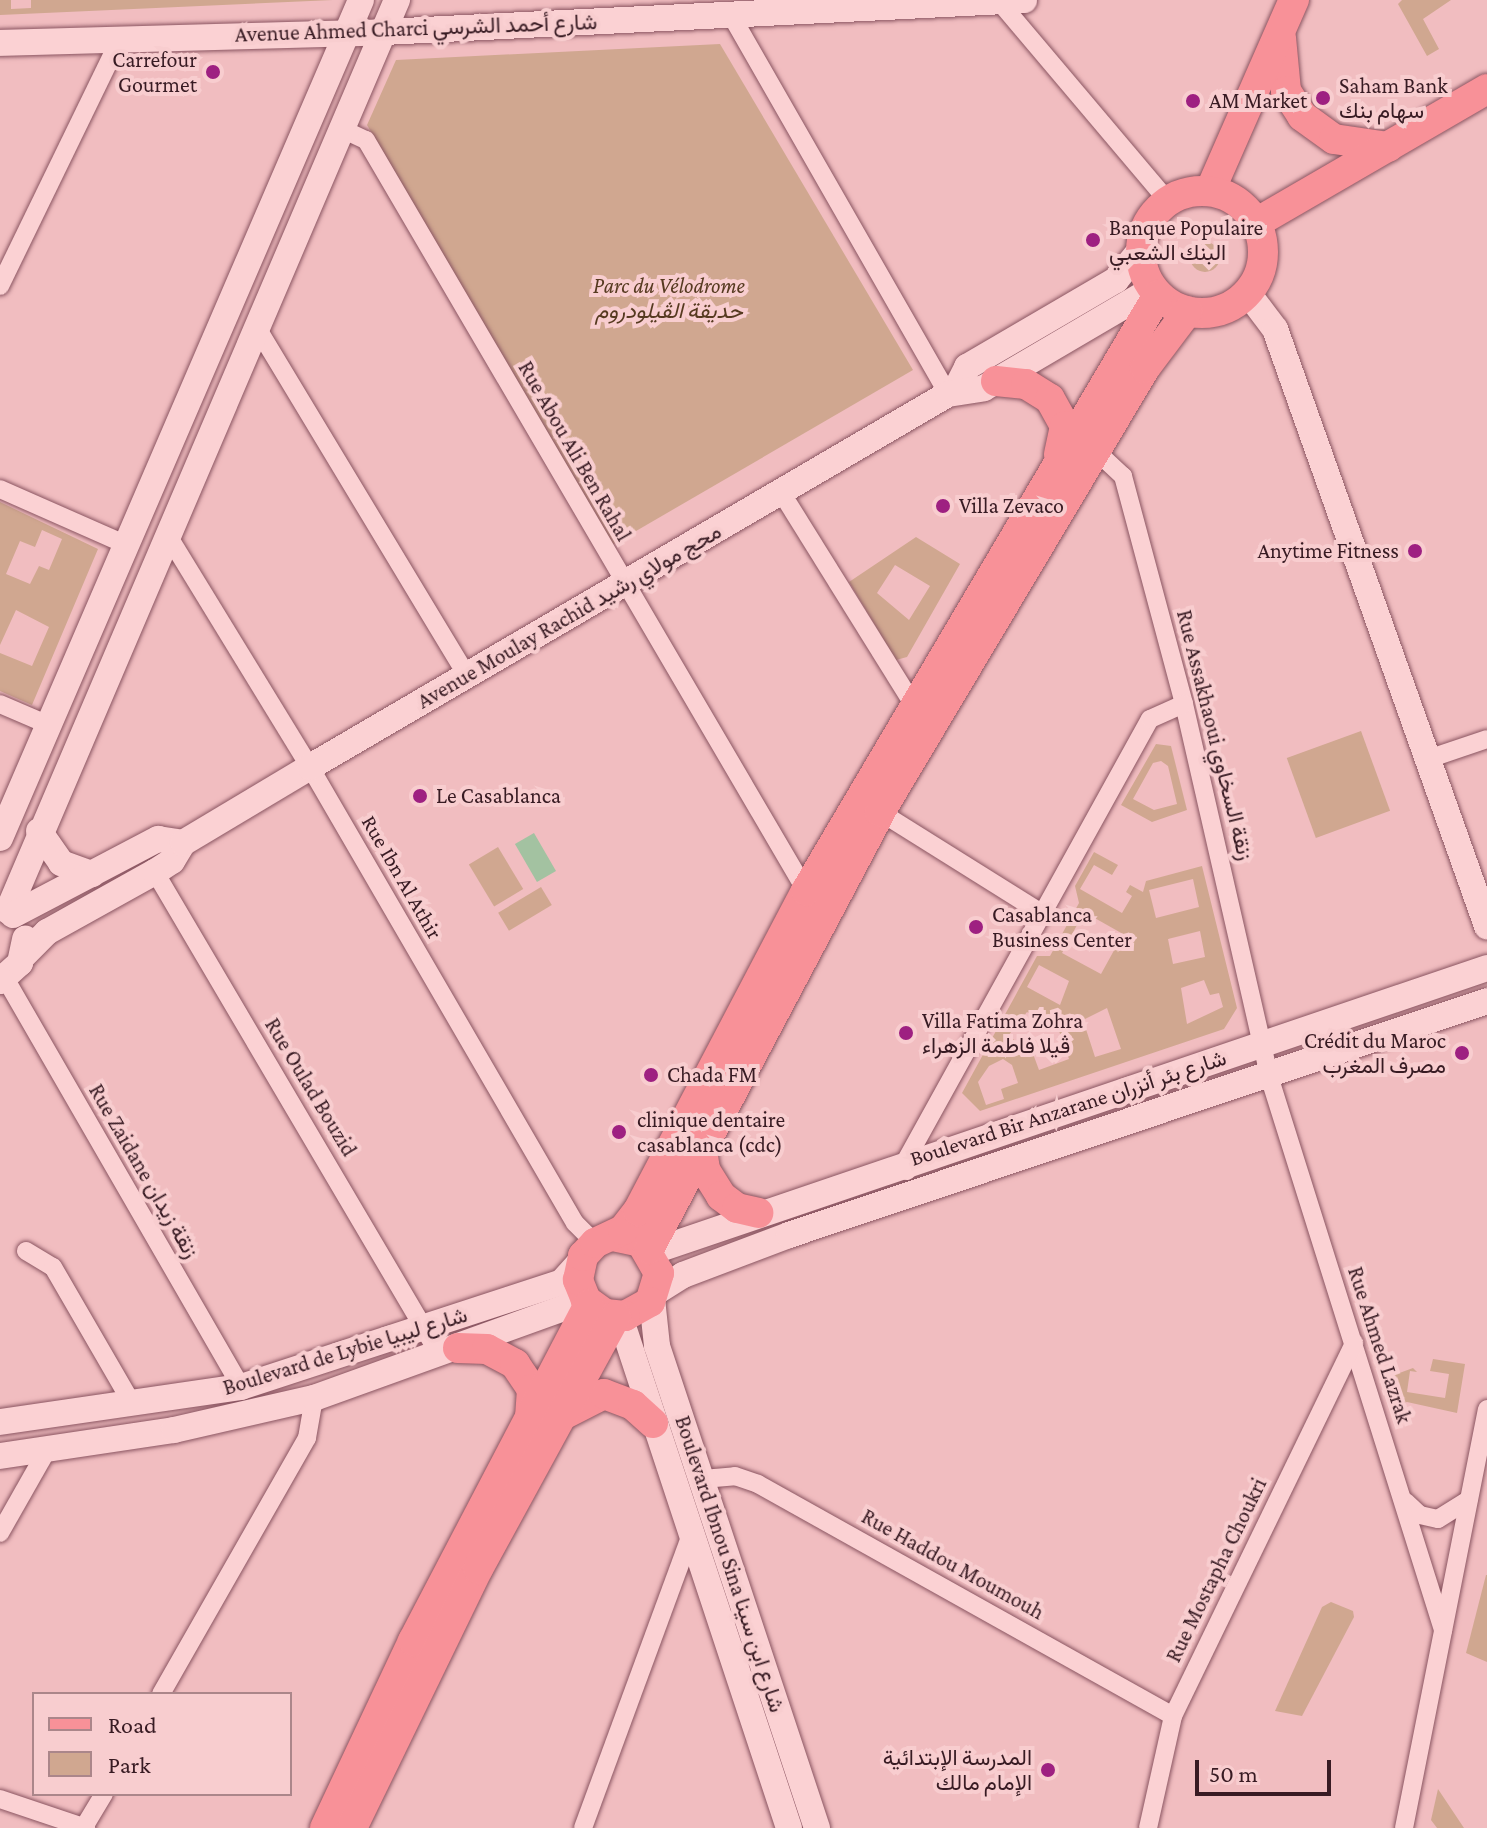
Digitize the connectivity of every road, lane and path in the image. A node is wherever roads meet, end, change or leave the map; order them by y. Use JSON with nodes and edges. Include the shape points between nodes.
{"nodes":[{"id":1,"x":361,"y":0,"type":"edge"},
{"id":2,"x":397,"y":0,"type":"edge"},
{"id":3,"x":1007,"y":0,"type":"edge"},
{"id":4,"x":1294,"y":0,"type":"edge"},
{"id":5,"x":731,"y":15,"type":"junction"},
{"id":6,"x":1281,"y":31,"type":"junction"},
{"id":7,"x":384,"y":32,"type":"junction"},
{"id":8,"x":347,"y":33,"type":"junction"},
{"id":9,"x":121,"y":37,"type":"junction"},
{"id":10,"x":0,"y":43,"type":"edge"},
{"id":11,"x":1487,"y":89,"type":"edge"},
{"id":12,"x":342,"y":129,"type":"junction"},
{"id":13,"x":1388,"y":147,"type":"junction"},
{"id":14,"x":1210,"y":191,"type":"junction"},
{"id":15,"x":1168,"y":201,"type":"junction"},
{"id":16,"x":1256,"y":223,"type":"junction"},
{"id":17,"x":1141,"y":249,"type":"junction"},
{"id":18,"x":0,"y":286,"type":"edge"},
{"id":19,"x":1156,"y":292,"type":"junction"},
{"id":20,"x":1247,"y":292,"type":"junction"},
{"id":21,"x":1188,"y":311,"type":"junction"},
{"id":22,"x":256,"y":326,"type":"junction"},
{"id":23,"x":996,"y":381,"type":"junction"},
{"id":24,"x":952,"y":392,"type":"junction"},
{"id":25,"x":1096,"y":451,"type":"junction"},
{"id":26,"x":1057,"y":461,"type":"junction"},
{"id":27,"x":0,"y":489,"type":"edge"},
{"id":28,"x":781,"y":492,"type":"junction"},
{"id":29,"x":167,"y":534,"type":"junction"},
{"id":30,"x":127,"y":545,"type":"junction"},
{"id":31,"x":625,"y":584,"type":"junction"},
{"id":32,"x":467,"y":676,"type":"junction"},
{"id":33,"x":0,"y":704,"type":"edge"},
{"id":34,"x":1184,"y":704,"type":"junction"},
{"id":35,"x":914,"y":706,"type":"junction"},
{"id":36,"x":49,"y":725,"type":"junction"},
{"id":37,"x":1487,"y":739,"type":"edge"},
{"id":38,"x":1428,"y":759,"type":"junction"},
{"id":39,"x":310,"y":767,"type":"junction"},
{"id":40,"x":880,"y":812,"type":"junction"},
{"id":41,"x":39,"y":831,"type":"junction"},
{"id":42,"x":0,"y":838,"type":"edge"},
{"id":43,"x":183,"y":843,"type":"junction"},
{"id":44,"x":155,"y":872,"type":"junction"},
{"id":45,"x":92,"y":874,"type":"junction"},
{"id":46,"x":806,"y":891,"type":"junction"},
{"id":47,"x":7,"y":911,"type":"edge"},
{"id":48,"x":1043,"y":914,"type":"junction"},
{"id":49,"x":1487,"y":926,"type":"edge"},
{"id":50,"x":24,"y":955,"type":"junction"},
{"id":51,"x":1487,"y":968,"type":"edge"},
{"id":52,"x":3,"y":979,"type":"edge"},
{"id":53,"x":1487,"y":1001,"type":"edge"},
{"id":54,"x":1263,"y":1043,"type":"junction"},
{"id":55,"x":1269,"y":1076,"type":"junction"},
{"id":56,"x":701,"y":1144,"type":"junction"},
{"id":57,"x":905,"y":1162,"type":"junction"},
{"id":58,"x":912,"y":1194,"type":"junction"},
{"id":59,"x":758,"y":1213,"type":"junction"},
{"id":60,"x":597,"y":1247,"type":"junction"},
{"id":61,"x":650,"y":1250,"type":"junction"},
{"id":62,"x":26,"y":1251,"type":"dead end"},
{"id":63,"x":654,"y":1295,"type":"junction"},
{"id":64,"x":603,"y":1309,"type":"junction"},
{"id":65,"x":425,"y":1327,"type":"junction"},
{"id":66,"x":1354,"y":1343,"type":"junction"},
{"id":67,"x":448,"y":1351,"type":"junction"},
{"id":68,"x":241,"y":1387,"type":"junction"},
{"id":69,"x":314,"y":1398,"type":"junction"},
{"id":70,"x":133,"y":1405,"type":"junction"},
{"id":71,"x":1487,"y":1409,"type":"edge"},
{"id":72,"x":560,"y":1417,"type":"junction"},
{"id":73,"x":529,"y":1418,"type":"junction"},
{"id":74,"x":0,"y":1422,"type":"edge"},
{"id":75,"x":653,"y":1423,"type":"junction"},
{"id":76,"x":46,"y":1452,"type":"junction"},
{"id":77,"x":0,"y":1456,"type":"edge"},
{"id":78,"x":703,"y":1479,"type":"junction"},
{"id":79,"x":1469,"y":1500,"type":"junction"},
{"id":80,"x":1406,"y":1502,"type":"junction"},
{"id":81,"x":0,"y":1533,"type":"edge"},
{"id":82,"x":691,"y":1534,"type":"junction"},
{"id":83,"x":1443,"y":1630,"type":"junction"},
{"id":84,"x":162,"y":1692,"type":"edge"},
{"id":85,"x":1173,"y":1716,"type":"junction"},
{"id":86,"x":103,"y":1796,"type":"edge"},
{"id":87,"x":0,"y":1799,"type":"edge"},
{"id":88,"x":85,"y":1828,"type":"edge"},
{"id":89,"x":325,"y":1828,"type":"edge"},
{"id":90,"x":352,"y":1828,"type":"edge"},
{"id":91,"x":583,"y":1828,"type":"edge"},
{"id":92,"x":789,"y":1828,"type":"edge"},
{"id":93,"x":817,"y":1828,"type":"edge"},
{"id":94,"x":1148,"y":1828,"type":"edge"},
{"id":95,"x":1404,"y":1828,"type":"edge"}],
"edges":[{"from":1,"to":8,"type":"main road"},
{"from":2,"to":7,"type":"main road"},
{"from":3,"to":5,"type":"main road","name":"Avenue Ahmed Charci شارع أحمد الشرسي"},
{"from":3,"to":15,"type":"street"},
{"from":4,"to":6,"type":"main road"},
{"from":5,"to":7,"type":"main road","name":"Avenue Ahmed Charci شارع أحمد الشرسي"},
{"from":5,"to":24,"type":"street"},
{"from":6,"to":13,"type":"main road","via":[[1286,91],[1302,116],[1334,139]]},
{"from":6,"to":14,"type":"main road"},
{"from":7,"to":8,"type":"main road","name":"Avenue Ahmed Charci شارع أحمد الشرسي"},
{"from":7,"to":12,"type":"main road"},
{"from":8,"to":9,"type":"main road","name":"Avenue Ahmed Charci شارع أحمد الشرسي"},
{"from":8,"to":30,"type":"main road"},
{"from":9,"to":10,"type":"main road","name":"Avenue Ahmed Charci شارع أحمد الشرسي"},
{"from":9,"to":18,"type":"street"},
{"from":11,"to":13,"type":"main road"},
{"from":12,"to":22,"type":"main road"},
{"from":12,"to":31,"type":"street","name":"Rue Abou Ali Ben Rahal","via":[[366,140]]},
{"from":13,"to":16,"type":"main road"},
{"from":14,"to":15,"type":"main road"},
{"from":14,"to":16,"type":"main road","via":[[1238,203]]},
{"from":15,"to":17,"type":"main road","via":[[1148,224]]},
{"from":16,"to":20,"type":"main road","via":[[1262,260]]},
{"from":17,"to":19,"type":"main road"},
{"from":17,"to":24,"type":"main road","name":"Avenue Moulay Rachid محج مولاي رشيد","via":[[1116,280],[967,367]]},
{"from":19,"to":21,"type":"main road"},
{"from":19,"to":23,"type":"main road","name":"Avenue Moulay Rachid محج مولاي رشيد"},
{"from":19,"to":26,"type":"main road"},
{"from":20,"to":21,"type":"main road","via":[[1223,309]]},
{"from":20,"to":38,"type":"main road","via":[[1275,329]]},
{"from":21,"to":25,"type":"main road","via":[[1153,356]]},
{"from":22,"to":29,"type":"main road"},
{"from":22,"to":32,"type":"street"},
{"from":23,"to":24,"type":"main road","name":"Avenue Moulay Rachid محج مولاي رشيد"},
{"from":23,"to":26,"type":"main road","via":[[1026,384],[1055,406],[1065,433]]},
{"from":24,"to":28,"type":"main road","name":"Avenue Moulay Rachid محج مولاي رشيد"},
{"from":25,"to":34,"type":"street","name":"Rue Assakhaoui زنقة السخاوي","via":[[1123,476]]},
{"from":25,"to":40,"type":"main road"},
{"from":26,"to":35,"type":"main road"},
{"from":27,"to":30,"type":"street"},
{"from":28,"to":31,"type":"main road","name":"Avenue Moulay Rachid محج مولاي رشيد"},
{"from":28,"to":35,"type":"street"},
{"from":29,"to":39,"type":"street","name":"Rue Ibn Al Athir"},
{"from":29,"to":41,"type":"main road"},
{"from":30,"to":36,"type":"main road"},
{"from":31,"to":32,"type":"main road","name":"Avenue Moulay Rachid محج مولاي رشيد"},
{"from":31,"to":46,"type":"street","name":"Rue Abou Ali Ben Rahal"},
{"from":32,"to":39,"type":"main road","name":"Avenue Moulay Rachid محج مولاي رشيد"},
{"from":33,"to":36,"type":"street"},
{"from":34,"to":48,"type":"street","via":[[1150,719]]},
{"from":34,"to":54,"type":"street","name":"Rue Assakhaoui زنقة السخاوي"},
{"from":35,"to":46,"type":"main road"},
{"from":36,"to":42,"type":"main road"},
{"from":37,"to":38,"type":"street"},
{"from":38,"to":49,"type":"main road"},
{"from":39,"to":43,"type":"main road","name":"Avenue Moulay Rachid محج مولاي رشيد"},
{"from":39,"to":60,"type":"street","name":"Rue Ibn Al Athir","via":[[575,1223]]},
{"from":40,"to":48,"type":"street"},
{"from":40,"to":56,"type":"main road"},
{"from":41,"to":45,"type":"main road","via":[[61,863]]},
{"from":41,"to":47,"type":"main road"},
{"from":43,"to":44,"type":"main road","name":"Avenue Moulay Rachid محج مولاي رشيد","via":[[172,861]]},
{"from":43,"to":45,"type":"main road","name":"Avenue Moulay Rachid محج مولاي رشيد","via":[[158,839]]},
{"from":44,"to":50,"type":"main road","name":"Avenue Moulay Rachid محج مولاي رشيد","via":[[47,932]]},
{"from":44,"to":65,"type":"street","name":"Rue Oulad Bouzid"},
{"from":45,"to":47,"type":"main road","name":"Avenue Moulay Rachid محج مولاي رشيد"},
{"from":46,"to":60,"type":"main road","via":[[638,1211]]},
{"from":47,"to":50,"type":"main road","via":[[24,932]]},
{"from":48,"to":57,"type":"street"},
{"from":50,"to":52,"type":"main road","name":"Avenue Moulay Rachid محج مولاي رشيد"},
{"from":51,"to":54,"type":"main road","name":"Boulevard Bir Anzarane شارع بئر أنزران"},
{"from":52,"to":68,"type":"street","name":"Rue Zaidane زنقة زيدان"},
{"from":53,"to":55,"type":"main road","name":"Boulevard Bir Anzarane شارع بئر أنزران"},
{"from":54,"to":55,"type":"street","name":"Rue Assakhaoui زنقة السخاوي"},
{"from":54,"to":57,"type":"main road","name":"Boulevard Bir Anzarane شارع بئر أنزران"},
{"from":55,"to":58,"type":"main road","name":"Boulevard Bir Anzarane شارع بئر أنزران"},
{"from":55,"to":66,"type":"street","name":"Rue Ahmed Lazrak"},
{"from":56,"to":59,"type":"main road","via":[[705,1170],[721,1196],[737,1208]]},
{"from":56,"to":61,"type":"main road"},
{"from":57,"to":58,"type":"street"},
{"from":57,"to":59,"type":"main road","name":"Boulevard Bir Anzarane شارع بئر أنزران"},
{"from":58,"to":63,"type":"main road","name":"Boulevard Bir Anzarane شارع بئر أنزران","via":[[724,1258]]},
{"from":59,"to":61,"type":"main road","name":"Boulevard Bir Anzarane شارع بئر أنزران"},
{"from":60,"to":61,"type":"main road","via":[[632,1238]]},
{"from":60,"to":64,"type":"main road","via":[[578,1280]]},
{"from":60,"to":65,"type":"main road","name":"Boulevard de Lybie شارع ليبيا","via":[[562,1282]]},
{"from":61,"to":63,"type":"main road","via":[[659,1273]]},
{"from":62,"to":70,"type":"street","via":[[53,1267]]},
{"from":63,"to":64,"type":"main road","via":[[640,1310]]},
{"from":63,"to":78,"type":"main road","name":"Boulevard Ibnou Sina شارع ابن سينا","via":[[652,1329]]},
{"from":64,"to":67,"type":"main road","name":"Boulevard de Lybie شارع ليبيا"},
{"from":64,"to":72,"type":"main road"},
{"from":64,"to":73,"type":"main road"},
{"from":64,"to":75,"type":"main road","name":"Boulevard Ibnou Sina شارع ابن سينا"},
{"from":65,"to":67,"type":"street","name":"Rue Oulad Bouzid"},
{"from":65,"to":68,"type":"main road","name":"Boulevard de Lybie شارع ليبيا"},
{"from":66,"to":80,"type":"street","name":"Rue Ahmed Lazrak"},
{"from":66,"to":85,"type":"street","name":"Rue Mostapha Choukri"},
{"from":67,"to":69,"type":"main road","name":"Boulevard de Lybie شارع ليبيا"},
{"from":67,"to":73,"type":"main road","via":[[487,1349],[515,1364],[532,1389]]},
{"from":68,"to":70,"type":"main road","name":"Boulevard de Lybie شارع ليبيا"},
{"from":69,"to":76,"type":"main road","name":"Boulevard de Lybie شارع ليبيا"},
{"from":69,"to":84,"type":"street","via":[[307,1438]]},
{"from":70,"to":74,"type":"main road","name":"Boulevard de Lybie شارع ليبيا"},
{"from":71,"to":79,"type":"street"},
{"from":72,"to":75,"type":"main road","via":[[578,1403],[604,1394],[633,1405]]},
{"from":72,"to":90,"type":"main road","via":[[440,1644]]},
{"from":73,"to":89,"type":"main road","via":[[406,1654]]},
{"from":75,"to":82,"type":"main road","name":"Boulevard Ibnou Sina شارع ابن سينا"},
{"from":76,"to":77,"type":"main road","name":"Boulevard de Lybie شارع ليبيا"},
{"from":76,"to":81,"type":"street"},
{"from":78,"to":85,"type":"street","name":"Rue Haddou Moumouh","via":[[735,1476],[758,1484]]},
{"from":78,"to":93,"type":"main road","name":"Boulevard Ibnou Sina شارع ابن سينا"},
{"from":79,"to":80,"type":"street","via":[[1438,1519],[1420,1515]]},
{"from":79,"to":83,"type":"street"},
{"from":80,"to":83,"type":"street","name":"Rue Ahmed Lazrak"},
{"from":82,"to":91,"type":"street"},
{"from":82,"to":92,"type":"main road","name":"Boulevard Ibnou Sina شارع ابن سينا"},
{"from":83,"to":95,"type":"street"},
{"from":85,"to":94,"type":"street","name":"Rue Mostapha Choukri"},
{"from":86,"to":88,"type":"street"},
{"from":87,"to":88,"type":"street"}]}
